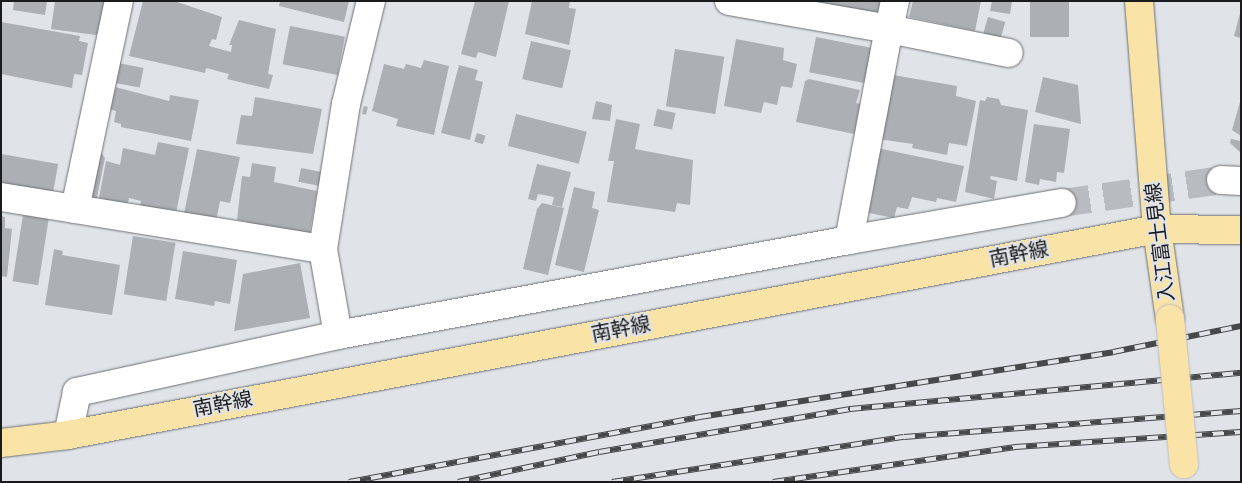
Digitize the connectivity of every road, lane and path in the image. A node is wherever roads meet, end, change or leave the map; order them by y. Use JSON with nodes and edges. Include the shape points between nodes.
{"nodes":[{"id":1,"x":119,"y":1,"type":"edge"},
{"id":2,"x":370,"y":1,"type":"edge"},
{"id":3,"x":729,"y":1,"type":"edge"},
{"id":4,"x":896,"y":1,"type":"edge"},
{"id":5,"x":1139,"y":1,"type":"edge"},
{"id":6,"x":889,"y":29,"type":"junction"},
{"id":7,"x":1009,"y":53,"type":"dead end"},
{"id":8,"x":1,"y":197,"type":"edge"},
{"id":9,"x":1062,"y":203,"type":"tunnel mouth"},
{"id":10,"x":76,"y":209,"type":"junction"},
{"id":11,"x":1157,"y":229,"type":"junction"},
{"id":12,"x":1241,"y":230,"type":"edge"},
{"id":13,"x":849,"y":240,"type":"junction"},
{"id":14,"x":323,"y":249,"type":"junction"},
{"id":15,"x":338,"y":335,"type":"junction"},
{"id":16,"x":68,"y":434,"type":"junction"},
{"id":17,"x":1,"y":443,"type":"edge"},
{"id":18,"x":1185,"y":473,"type":"edge"}],
"edges":[{"from":1,"to":10,"type":"street"},
{"from":2,"to":14,"type":"street","via":[[346,104]]},
{"from":3,"to":6,"type":"street"},
{"from":4,"to":6,"type":"street"},
{"from":5,"to":11,"type":"main road","name":"入江富士見線"},
{"from":6,"to":7,"type":"street"},
{"from":6,"to":13,"type":"street"},
{"from":8,"to":10,"type":"street"},
{"from":9,"to":13,"type":"street"},
{"from":10,"to":14,"type":"street"},
{"from":11,"to":12,"type":"main road","name":"南幹線"},
{"from":11,"to":16,"type":"main road","name":"南幹線"},
{"from":11,"to":18,"type":"main road","name":"入江富士見線","bridge":true,"via":[[1170,319]]},
{"from":13,"to":15,"type":"street"},
{"from":14,"to":15,"type":"street"},
{"from":15,"to":16,"type":"street","via":[[77,392]]},
{"from":16,"to":17,"type":"main road","name":"南幹線"}]}
